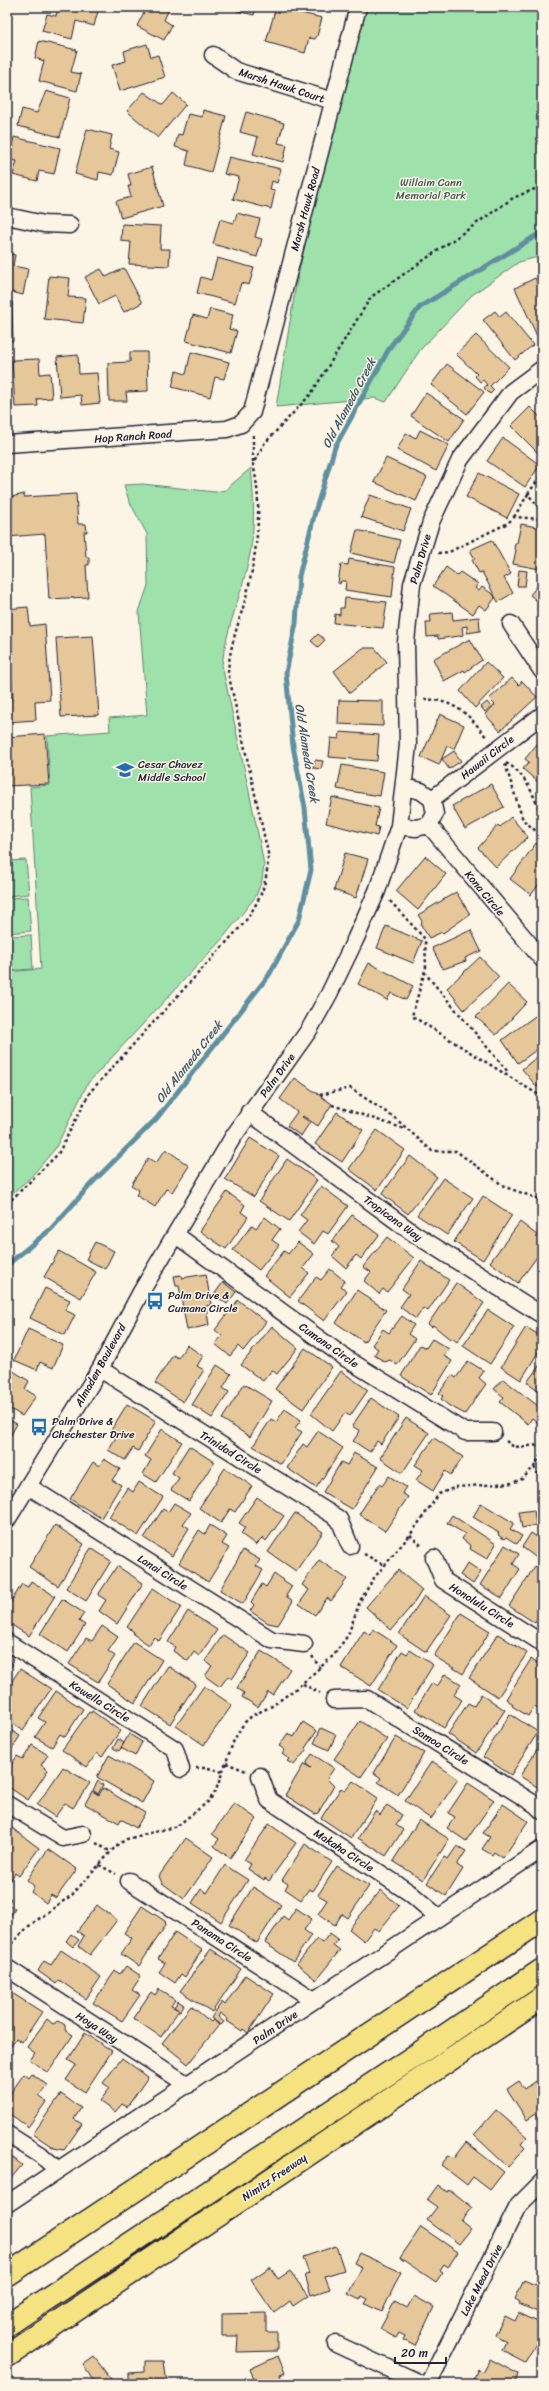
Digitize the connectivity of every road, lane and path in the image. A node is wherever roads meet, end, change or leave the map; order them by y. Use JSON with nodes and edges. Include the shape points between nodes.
{"nodes":[{"id":1,"x":358,"y":7,"type":"edge"},
{"id":2,"x":213,"y":55,"type":"dead end"},
{"id":3,"x":333,"y":101,"type":"junction"},
{"id":4,"x":542,"y":186,"type":"edge"},
{"id":5,"x":7,"y":216,"type":"edge"},
{"id":6,"x":70,"y":225,"type":"dead end"},
{"id":7,"x":542,"y":369,"type":"edge"},
{"id":8,"x":252,"y":412,"type":"junction"},
{"id":9,"x":7,"y":444,"type":"edge"},
{"id":10,"x":253,"y":464,"type":"junction"},
{"id":11,"x":542,"y":474,"type":"edge"},
{"id":12,"x":528,"y":494,"type":"junction"},
{"id":13,"x":542,"y":512,"type":"edge"},
{"id":14,"x":514,"y":517,"type":"junction"},
{"id":15,"x":542,"y":519,"type":"edge"},
{"id":16,"x":421,"y":555,"type":"junction"},
{"id":17,"x":511,"y":624,"type":"dead end"},
{"id":18,"x":542,"y":671,"type":"edge"},
{"id":19,"x":542,"y":715,"type":"edge"},
{"id":20,"x":504,"y":762,"type":"dead end"},
{"id":21,"x":405,"y":787,"type":"junction"},
{"id":22,"x":432,"y":799,"type":"junction"},
{"id":23,"x":429,"y":825,"type":"junction"},
{"id":24,"x":399,"y":826,"type":"junction"},
{"id":25,"x":542,"y":836,"type":"edge"},
{"id":26,"x":376,"y":895,"type":"junction"},
{"id":27,"x":542,"y":960,"type":"edge"},
{"id":28,"x":424,"y":972,"type":"junction"},
{"id":29,"x":505,"y":1075,"type":"junction"},
{"id":30,"x":320,"y":1095,"type":"dead end"},
{"id":31,"x":542,"y":1097,"type":"edge"},
{"id":32,"x":332,"y":1105,"type":"dead end"},
{"id":33,"x":250,"y":1112,"type":"junction"},
{"id":34,"x":408,"y":1130,"type":"junction"},
{"id":35,"x":542,"y":1200,"type":"edge"},
{"id":36,"x":7,"y":1204,"type":"edge"},
{"id":37,"x":176,"y":1235,"type":"junction"},
{"id":38,"x":130,"y":1311,"type":"joint"},
{"id":39,"x":542,"y":1315,"type":"edge"},
{"id":40,"x":100,"y":1369,"type":"junction"},
{"id":41,"x":494,"y":1432,"type":"joint"},
{"id":42,"x":542,"y":1445,"type":"edge"},
{"id":43,"x":542,"y":1453,"type":"edge"},
{"id":44,"x":534,"y":1467,"type":"junction"},
{"id":45,"x":542,"y":1482,"type":"edge"},
{"id":46,"x":28,"y":1486,"type":"junction"},
{"id":47,"x":7,"y":1520,"type":"edge"},
{"id":48,"x":350,"y":1546,"type":"joint"},
{"id":49,"x":434,"y":1558,"type":"dead end"},
{"id":50,"x":384,"y":1566,"type":"junction"},
{"id":51,"x":7,"y":1642,"type":"edge"},
{"id":52,"x":542,"y":1643,"type":"edge"},
{"id":53,"x":304,"y":1644,"type":"dead end"},
{"id":54,"x":334,"y":1700,"type":"dead end"},
{"id":55,"x":181,"y":1769,"type":"joint"},
{"id":56,"x":223,"y":1772,"type":"junction"},
{"id":57,"x":260,"y":1776,"type":"dead end"},
{"id":58,"x":7,"y":1804,"type":"edge"},
{"id":59,"x":542,"y":1810,"type":"edge"},
{"id":60,"x":83,"y":1834,"type":"dead end"},
{"id":61,"x":542,"y":1849,"type":"edge"},
{"id":62,"x":129,"y":1881,"type":"dead end"},
{"id":63,"x":438,"y":1918,"type":"junction"},
{"id":64,"x":542,"y":1920,"type":"edge"},
{"id":65,"x":7,"y":1948,"type":"edge"},
{"id":66,"x":7,"y":1968,"type":"edge"},
{"id":67,"x":542,"y":1970,"type":"edge"},
{"id":68,"x":542,"y":1998,"type":"edge"},
{"id":69,"x":314,"y":2000,"type":"junction"},
{"id":70,"x":188,"y":2085,"type":"junction"},
{"id":71,"x":7,"y":2134,"type":"edge"},
{"id":72,"x":58,"y":2170,"type":"junction"},
{"id":73,"x":542,"y":2182,"type":"edge"},
{"id":74,"x":7,"y":2204,"type":"edge"},
{"id":75,"x":7,"y":2275,"type":"edge"},
{"id":76,"x":7,"y":2325,"type":"edge"},
{"id":77,"x":336,"y":2344,"type":"dead end"},
{"id":78,"x":7,"y":2356,"type":"edge"},
{"id":79,"x":422,"y":2384,"type":"edge"},
{"id":80,"x":428,"y":2384,"type":"edge"}],
"edges":[{"from":1,"to":3,"type":"street","name":"Marsh Hawk Road"},
{"from":2,"to":3,"type":"street","name":"Marsh Hawk Court","via":[[236,71]]},
{"from":3,"to":8,"type":"street","name":"Marsh Hawk Road"},
{"from":4,"to":10,"type":"path","via":[[513,198],[371,297],[311,394],[264,444]]},
{"from":5,"to":6,"type":"street","via":[[44,224]]},
{"from":7,"to":16,"type":"street","name":"Palm Drive","via":[[511,392],[460,460],[431,522]]},
{"from":8,"to":9,"type":"street","name":"Hop Ranch Road","via":[[240,424],[227,430]]},
{"from":8,"to":10,"type":"path"},
{"from":10,"to":36,"type":"path","via":[[258,485],[259,515],[250,580],[230,649],[228,672],[268,853],[268,873],[264,888],[258,903],[244,923],[90,1092],[58,1154]]},
{"from":11,"to":12,"type":"path"},
{"from":12,"to":13,"type":"path"},
{"from":12,"to":14,"type":"path"},
{"from":14,"to":15,"type":"path"},
{"from":14,"to":16,"type":"path","via":[[508,523],[449,552]]},
{"from":16,"to":21,"type":"street","name":"Palm Drive","via":[[412,584],[406,642],[408,745]]},
{"from":17,"to":18,"type":"street"},
{"from":19,"to":22,"type":"street","name":"Hawaii Circle"},
{"from":20,"to":25,"type":"path","via":[[523,820]]},
{"from":21,"to":22,"type":"street","via":[[421,791]]},
{"from":21,"to":24,"type":"street","name":"Palm Drive"},
{"from":22,"to":23,"type":"street","via":[[435,814]]},
{"from":23,"to":24,"type":"street","via":[[416,828]]},
{"from":23,"to":27,"type":"street","name":"Kona Circle"},
{"from":24,"to":26,"type":"street","name":"Palm Drive"},
{"from":26,"to":28,"type":"path","via":[[390,901],[425,939]]},
{"from":26,"to":33,"type":"street","name":"Palm Drive","via":[[309,1030]]},
{"from":28,"to":29,"type":"path","via":[[508,1072]]},
{"from":28,"to":29,"type":"path","via":[[412,1016]]},
{"from":29,"to":31,"type":"path"},
{"from":30,"to":34,"type":"path","via":[[350,1088]]},
{"from":32,"to":34,"type":"path"},
{"from":33,"to":37,"type":"street","name":"Palm Drive"},
{"from":33,"to":39,"type":"street","name":"Tropicana Way","via":[[413,1233]]},
{"from":34,"to":35,"type":"path","via":[[432,1151],[456,1151],[505,1187]]},
{"from":37,"to":38,"type":"street","name":"Palm Drive"},
{"from":37,"to":41,"type":"street","name":"Cumana Circle","via":[[346,1359],[465,1432]]},
{"from":38,"to":40,"type":"street","name":"Almaden Boulevard"},
{"from":40,"to":46,"type":"street","name":"Almaden Boulevard"},
{"from":40,"to":48,"type":"street","name":"Trinidad Circle","via":[[339,1520]]},
{"from":41,"to":42,"type":"path","via":[[514,1447]]},
{"from":43,"to":44,"type":"path"},
{"from":44,"to":45,"type":"path"},
{"from":44,"to":50,"type":"path","via":[[522,1479],[512,1482],[456,1486],[439,1494]]},
{"from":46,"to":47,"type":"street","name":"Almaden Boulevard"},
{"from":46,"to":53,"type":"street","name":"Lanai Circle","via":[[272,1640]]},
{"from":48,"to":50,"type":"path"},
{"from":49,"to":52,"type":"street","name":"Honolulu Circle","via":[[443,1580]]},
{"from":50,"to":56,"type":"path","via":[[360,1601],[348,1635],[334,1655],[298,1688],[244,1723],[234,1740]]},
{"from":51,"to":55,"type":"street","name":"Kawella Circle","via":[[175,1749]]},
{"from":54,"to":59,"type":"street","name":"Samoa Circle","via":[[367,1699]]},
{"from":55,"to":56,"type":"path","via":[[208,1768]]},
{"from":56,"to":65,"type":"path","via":[[209,1801],[191,1816],[177,1826],[127,1839],[117,1845],[72,1895],[29,1926]]},
{"from":57,"to":63,"type":"street","name":"Makaha Circle","via":[[269,1800],[410,1893]]},
{"from":58,"to":60,"type":"street","via":[[63,1838]]},
{"from":61,"to":63,"type":"street","name":"Palm Drive"},
{"from":62,"to":69,"type":"street","name":"Panama Circle"},
{"from":63,"to":69,"type":"street","name":"Palm Drive"},
{"from":64,"to":75,"type":"highway"},
{"from":66,"to":70,"type":"street","name":"Hoya Way"},
{"from":67,"to":76,"type":"highway"},
{"from":68,"to":78,"type":"highway","name":"Nimitz Freeway"},
{"from":69,"to":70,"type":"street","name":"Palm Drive"},
{"from":70,"to":72,"type":"street","name":"Palm Drive"},
{"from":71,"to":72,"type":"street","via":[[42,2156]]},
{"from":72,"to":74,"type":"street","name":"Palm Drive"},
{"from":73,"to":80,"type":"street","name":"Lake Mead Drive","via":[[518,2206]]},
{"from":77,"to":79,"type":"street"}]}
